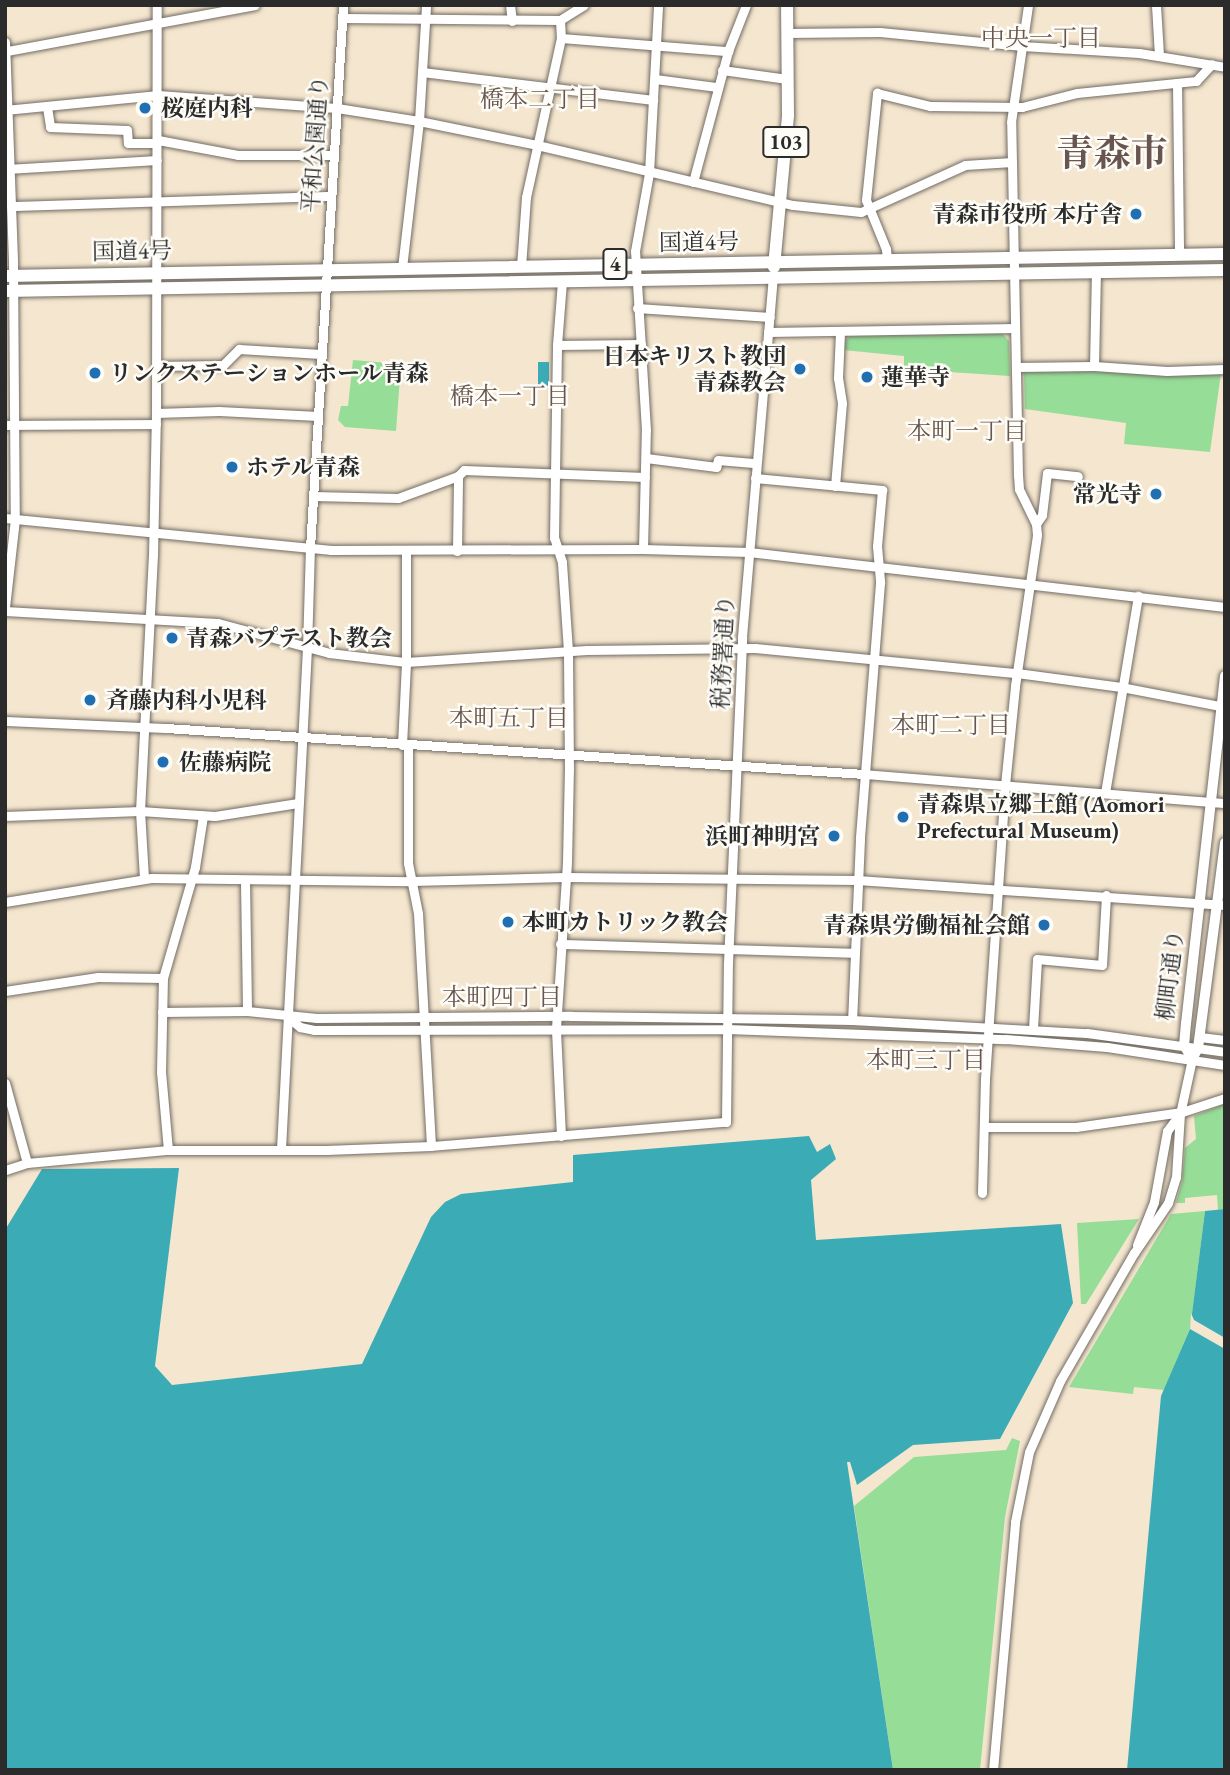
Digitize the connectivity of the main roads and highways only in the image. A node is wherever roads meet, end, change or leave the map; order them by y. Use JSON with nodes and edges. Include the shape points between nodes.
{"nodes":[{"id":1,"x":786,"y":5,"type":"edge"},
{"id":2,"x":1225,"y":254,"type":"edge"},
{"id":3,"x":775,"y":262,"type":"junction"},
{"id":4,"x":1225,"y":270,"type":"edge"},
{"id":5,"x":9,"y":276,"type":"edge"},
{"id":6,"x":774,"y":278,"type":"junction"},
{"id":7,"x":10,"y":291,"type":"edge"},
{"id":8,"x":1225,"y":676,"type":"edge"},
{"id":9,"x":1223,"y":707,"type":"edge"},
{"id":10,"x":1225,"y":843,"type":"edge"},
{"id":11,"x":1221,"y":905,"type":"edge"}],
"edges":[{"from":1,"to":3,"type":"highway","number":"103","via":[[788,115]]},
{"from":2,"to":3,"type":"highway","name":"国道4号","number":"4"},
{"from":3,"to":5,"type":"highway","name":"国道4号","number":"4"},
{"from":3,"to":6,"type":"highway","number":"103"},
{"from":4,"to":6,"type":"highway","name":"国道4号","number":"4"},
{"from":6,"to":7,"type":"highway","name":"国道4号","number":"4"},
{"from":8,"to":9,"type":"main road","name":"柳町通り"},
{"from":9,"to":11,"type":"main road","name":"柳町通り","via":[[1184,1045],[1192,1059],[1199,1042]]},
{"from":10,"to":11,"type":"main road","name":"柳町通り"}]}
